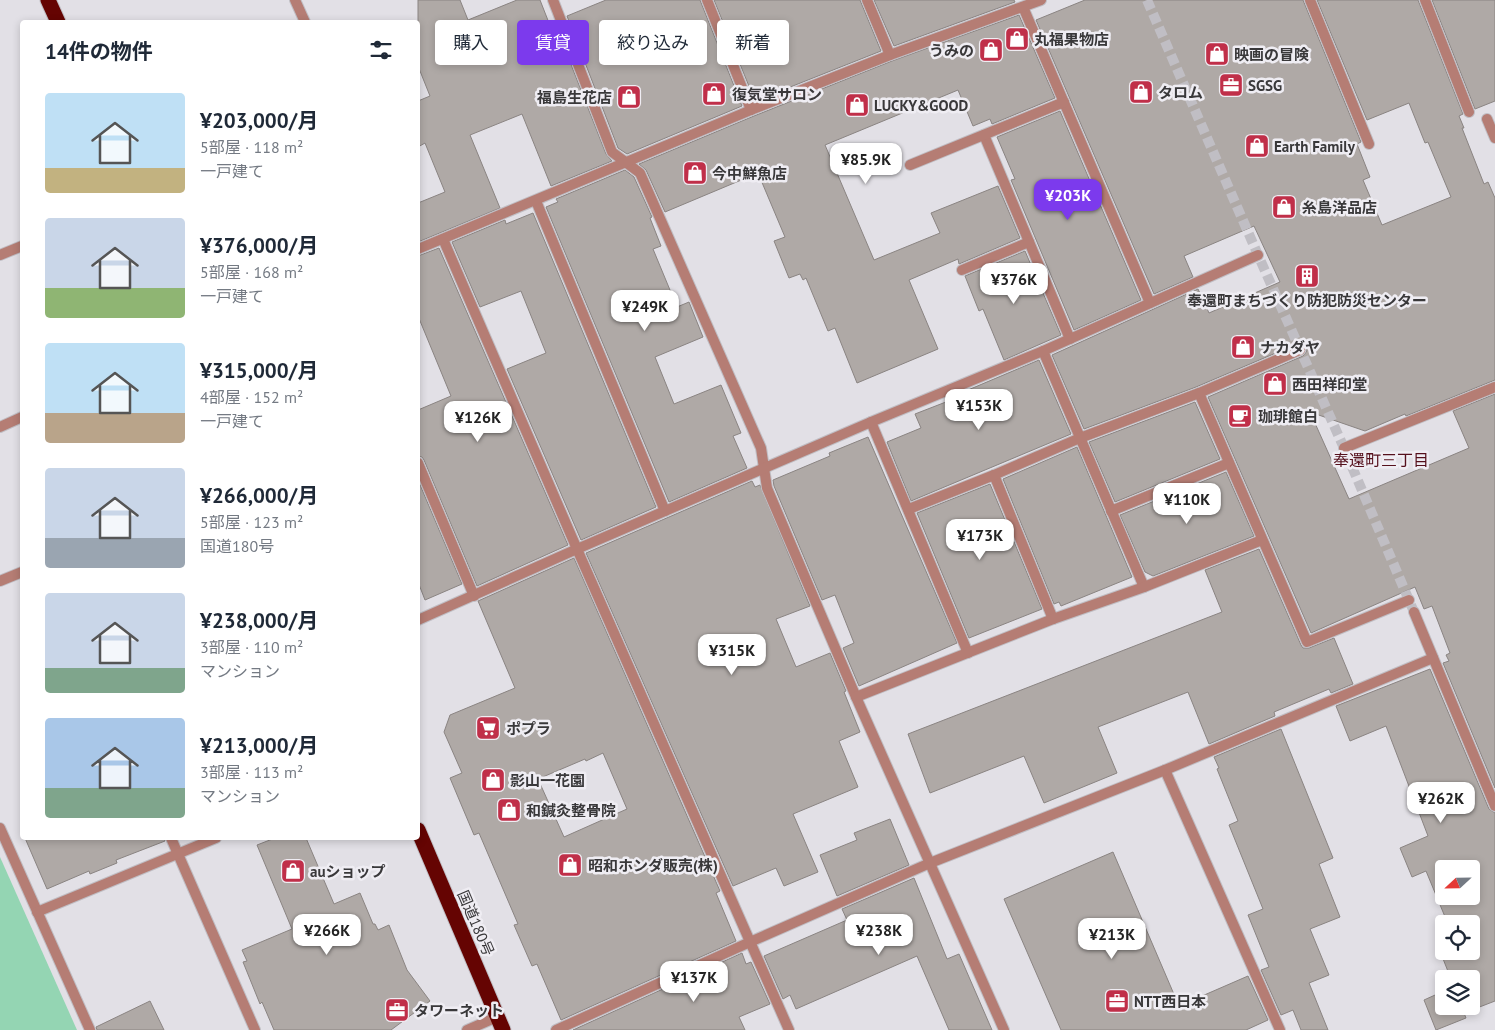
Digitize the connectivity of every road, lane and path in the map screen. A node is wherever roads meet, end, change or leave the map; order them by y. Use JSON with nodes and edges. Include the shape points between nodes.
{"nodes":[{"id":1,"x":48,"y":0,"type":"edge"},
{"id":2,"x":295,"y":0,"type":"edge"},
{"id":3,"x":553,"y":0,"type":"edge"},
{"id":4,"x":706,"y":0,"type":"edge"},
{"id":5,"x":867,"y":0,"type":"edge"},
{"id":6,"x":1040,"y":0,"type":"edge"},
{"id":7,"x":1310,"y":0,"type":"edge"},
{"id":8,"x":1425,"y":0,"type":"edge"},
{"id":9,"x":1023,"y":7,"type":"junction"},
{"id":10,"x":57,"y":20,"type":"edge"},
{"id":11,"x":303,"y":20,"type":"edge"},
{"id":12,"x":890,"y":55,"type":"junction"},
{"id":13,"x":1064,"y":102,"type":"junction"},
{"id":14,"x":751,"y":110,"type":"junction"},
{"id":15,"x":1469,"y":112,"type":"dead end"},
{"id":16,"x":1487,"y":118,"type":"dead end"},
{"id":17,"x":984,"y":135,"type":"junction"},
{"id":18,"x":1495,"y":138,"type":"edge"},
{"id":19,"x":1369,"y":144,"type":"dead end"},
{"id":20,"x":626,"y":164,"type":"junction"},
{"id":21,"x":910,"y":165,"type":"dead end"},
{"id":22,"x":536,"y":200,"type":"junction"},
{"id":23,"x":444,"y":239,"type":"junction"},
{"id":24,"x":1029,"y":242,"type":"junction"},
{"id":25,"x":20,"y":247,"type":"edge"},
{"id":26,"x":420,"y":248,"type":"edge"},
{"id":27,"x":0,"y":255,"type":"edge"},
{"id":28,"x":1258,"y":255,"type":"dead end"},
{"id":29,"x":962,"y":270,"type":"dead end"},
{"id":30,"x":1150,"y":303,"type":"junction"},
{"id":31,"x":1070,"y":338,"type":"junction"},
{"id":32,"x":1300,"y":350,"type":"dead end"},
{"id":33,"x":1043,"y":351,"type":"junction"},
{"id":34,"x":1495,"y":387,"type":"edge"},
{"id":35,"x":1199,"y":393,"type":"junction"},
{"id":36,"x":20,"y":417,"type":"edge"},
{"id":37,"x":871,"y":422,"type":"junction"},
{"id":38,"x":0,"y":427,"type":"edge"},
{"id":39,"x":1080,"y":438,"type":"junction"},
{"id":40,"x":1344,"y":448,"type":"dead end"},
{"id":41,"x":1229,"y":464,"type":"junction"},
{"id":42,"x":420,"y":468,"type":"edge"},
{"id":43,"x":764,"y":468,"type":"junction"},
{"id":44,"x":994,"y":475,"type":"junction"},
{"id":45,"x":909,"y":509,"type":"junction"},
{"id":46,"x":665,"y":511,"type":"junction"},
{"id":47,"x":1111,"y":511,"type":"junction"},
{"id":48,"x":1262,"y":540,"type":"junction"},
{"id":49,"x":577,"y":549,"type":"junction"},
{"id":50,"x":20,"y":573,"type":"edge"},
{"id":51,"x":0,"y":581,"type":"edge"},
{"id":52,"x":1144,"y":587,"type":"junction"},
{"id":53,"x":474,"y":596,"type":"junction"},
{"id":54,"x":1409,"y":600,"type":"dead end"},
{"id":55,"x":1414,"y":612,"type":"tunnel mouth"},
{"id":56,"x":420,"y":619,"type":"edge"},
{"id":57,"x":1054,"y":619,"type":"junction"},
{"id":58,"x":968,"y":653,"type":"junction"},
{"id":59,"x":1433,"y":658,"type":"junction"},
{"id":60,"x":856,"y":697,"type":"junction"},
{"id":61,"x":1165,"y":770,"type":"junction"},
{"id":62,"x":1495,"y":806,"type":"edge"},
{"id":63,"x":0,"y":828,"type":"edge"},
{"id":64,"x":420,"y":835,"type":"edge"},
{"id":65,"x":172,"y":840,"type":"edge"},
{"id":66,"x":211,"y":840,"type":"edge"},
{"id":67,"x":178,"y":854,"type":"junction"},
{"id":68,"x":930,"y":863,"type":"junction"},
{"id":69,"x":37,"y":912,"type":"junction"},
{"id":70,"x":750,"y":942,"type":"junction"},
{"id":71,"x":500,"y":1023,"type":"edge"},
{"id":72,"x":90,"y":1030,"type":"edge"},
{"id":73,"x":255,"y":1030,"type":"edge"},
{"id":74,"x":467,"y":1030,"type":"edge"},
{"id":75,"x":556,"y":1030,"type":"edge"},
{"id":76,"x":789,"y":1030,"type":"edge"},
{"id":77,"x":1004,"y":1030,"type":"edge"},
{"id":78,"x":1280,"y":1030,"type":"edge"}],
"edges":[{"from":1,"to":10,"type":"highway"},
{"from":2,"to":11,"type":"street"},
{"from":3,"to":20,"type":"street","via":[[612,152]]},
{"from":4,"to":14,"type":"street"},
{"from":5,"to":12,"type":"street"},
{"from":6,"to":9,"type":"street"},
{"from":7,"to":19,"type":"street"},
{"from":8,"to":15,"type":"street"},
{"from":9,"to":12,"type":"street"},
{"from":9,"to":13,"type":"street"},
{"from":12,"to":14,"type":"street"},
{"from":13,"to":17,"type":"street"},
{"from":13,"to":30,"type":"street"},
{"from":14,"to":20,"type":"street"},
{"from":16,"to":18,"type":"street"},
{"from":17,"to":21,"type":"street"},
{"from":17,"to":24,"type":"street"},
{"from":20,"to":22,"type":"street"},
{"from":20,"to":43,"type":"street","via":[[640,173],[761,448]]},
{"from":22,"to":23,"type":"street"},
{"from":22,"to":46,"type":"street"},
{"from":23,"to":26,"type":"street"},
{"from":23,"to":49,"type":"street"},
{"from":24,"to":29,"type":"street"},
{"from":24,"to":31,"type":"street"},
{"from":25,"to":27,"type":"street"},
{"from":28,"to":30,"type":"street"},
{"from":30,"to":31,"type":"street"},
{"from":31,"to":33,"type":"street"},
{"from":32,"to":35,"type":"street"},
{"from":33,"to":37,"type":"street"},
{"from":33,"to":39,"type":"street"},
{"from":34,"to":40,"type":"street"},
{"from":35,"to":39,"type":"street"},
{"from":35,"to":41,"type":"street"},
{"from":36,"to":38,"type":"street"},
{"from":37,"to":43,"type":"street"},
{"from":37,"to":45,"type":"street"},
{"from":39,"to":44,"type":"street"},
{"from":39,"to":47,"type":"street"},
{"from":41,"to":47,"type":"street"},
{"from":41,"to":48,"type":"street"},
{"from":42,"to":53,"type":"street"},
{"from":43,"to":46,"type":"street"},
{"from":43,"to":60,"type":"street","via":[[767,488]]},
{"from":44,"to":45,"type":"street"},
{"from":44,"to":57,"type":"street"},
{"from":45,"to":58,"type":"street"},
{"from":46,"to":49,"type":"street"},
{"from":47,"to":52,"type":"street"},
{"from":48,"to":52,"type":"street"},
{"from":48,"to":54,"type":"street","via":[[1307,642]]},
{"from":49,"to":53,"type":"street"},
{"from":49,"to":70,"type":"street"},
{"from":50,"to":51,"type":"street"},
{"from":52,"to":57,"type":"street"},
{"from":53,"to":56,"type":"street"},
{"from":55,"to":59,"type":"street"},
{"from":57,"to":58,"type":"street"},
{"from":58,"to":60,"type":"street"},
{"from":59,"to":61,"type":"street"},
{"from":59,"to":62,"type":"street"},
{"from":60,"to":68,"type":"street"},
{"from":61,"to":68,"type":"street"},
{"from":61,"to":78,"type":"street"},
{"from":63,"to":69,"type":"street"},
{"from":64,"to":71,"type":"highway","name":"国道180号"},
{"from":65,"to":67,"type":"street"},
{"from":66,"to":67,"type":"street"},
{"from":67,"to":69,"type":"street"},
{"from":67,"to":73,"type":"street"},
{"from":68,"to":70,"type":"street"},
{"from":68,"to":77,"type":"street"},
{"from":69,"to":72,"type":"street"},
{"from":70,"to":75,"type":"street"},
{"from":70,"to":76,"type":"street"},
{"from":71,"to":74,"type":"street"}]}
